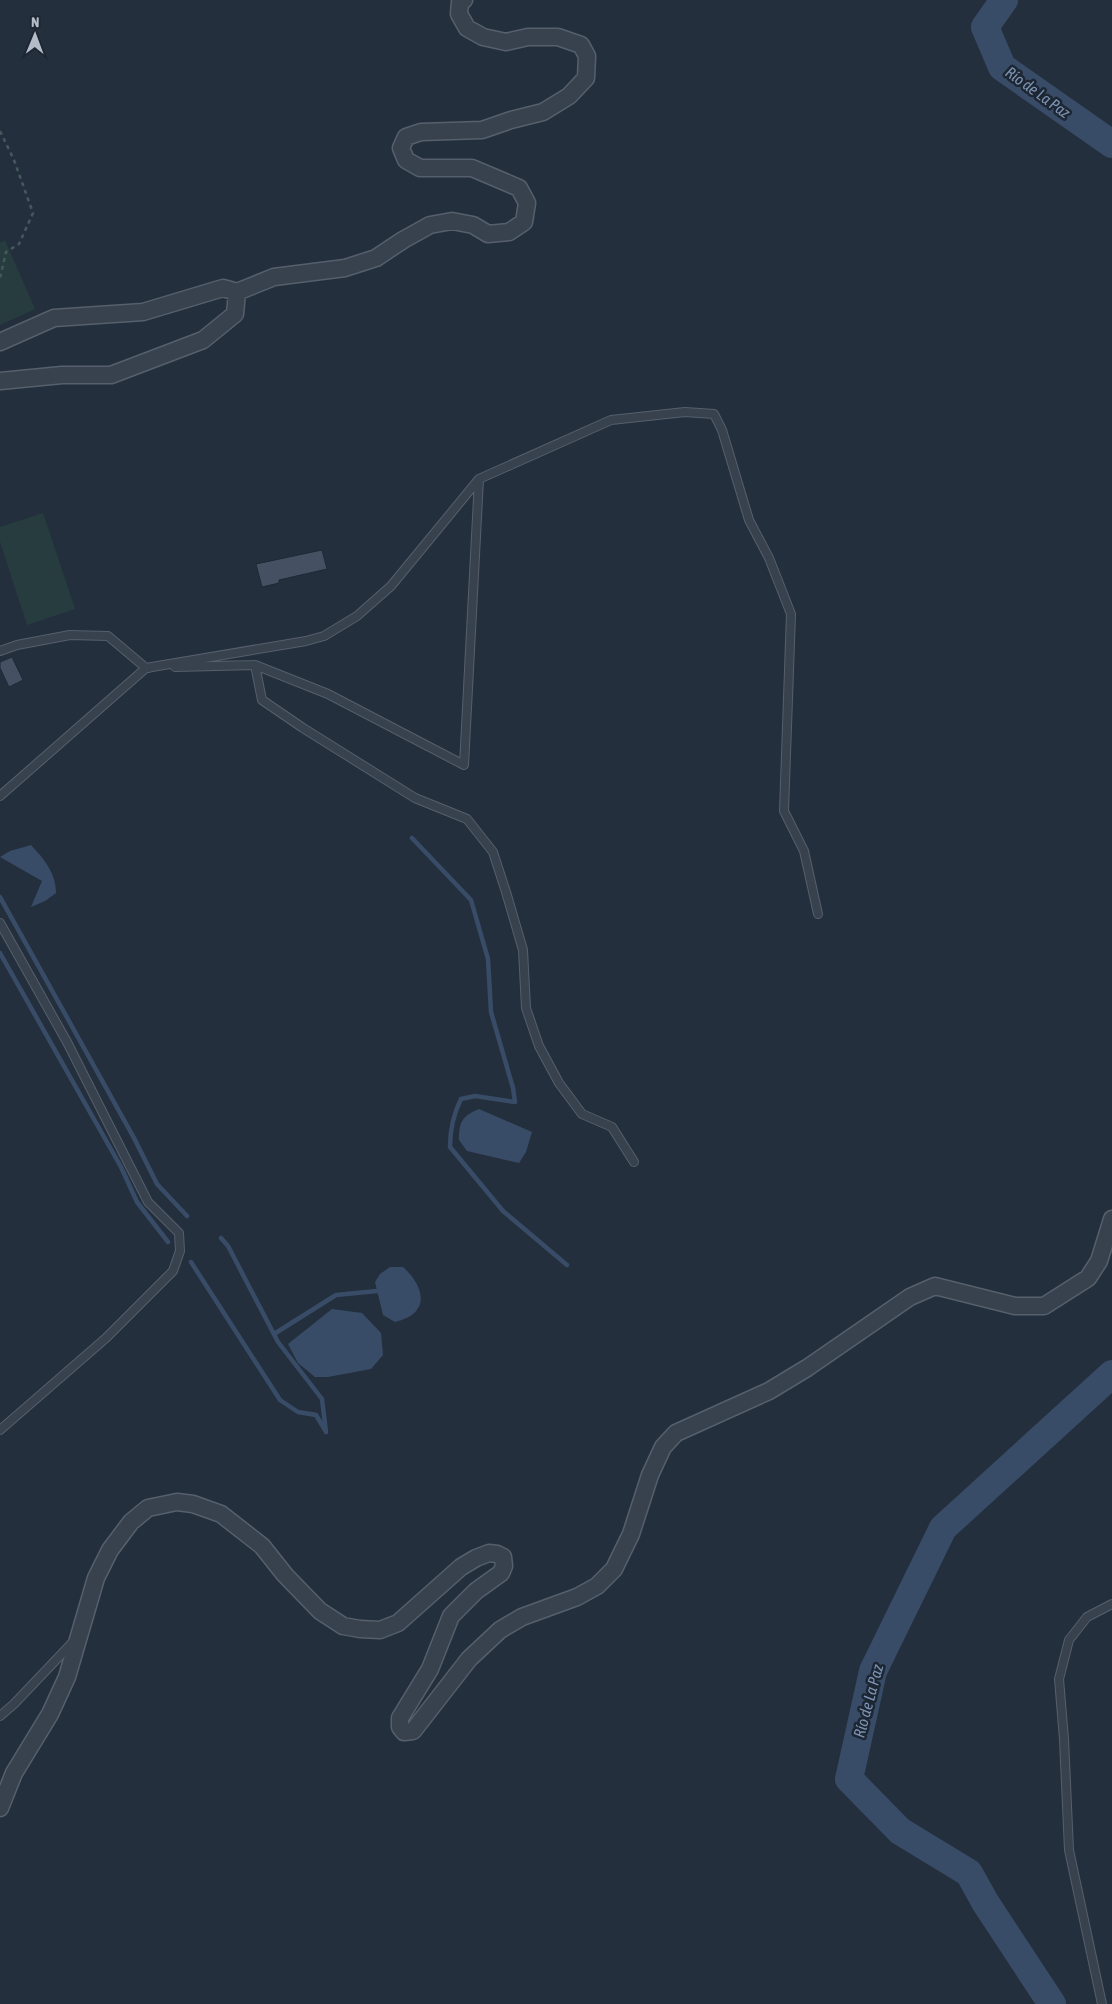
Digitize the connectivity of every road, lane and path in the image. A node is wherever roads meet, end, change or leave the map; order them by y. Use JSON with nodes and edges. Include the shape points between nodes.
{"nodes":[{"id":1,"x":464,"y":0,"type":"edge"},
{"id":2,"x":0,"y":131,"type":"edge"},
{"id":3,"x":0,"y":278,"type":"edge"},
{"id":4,"x":237,"y":292,"type":"junction"},
{"id":5,"x":0,"y":342,"type":"edge"},
{"id":6,"x":0,"y":380,"type":"edge"},
{"id":7,"x":478,"y":479,"type":"junction"},
{"id":8,"x":0,"y":652,"type":"edge"},
{"id":9,"x":255,"y":665,"type":"junction"},
{"id":10,"x":146,"y":668,"type":"junction"},
{"id":11,"x":0,"y":796,"type":"edge"},
{"id":12,"x":818,"y":914,"type":"dead end"},
{"id":13,"x":0,"y":922,"type":"edge"},
{"id":14,"x":634,"y":1162,"type":"dead end"},
{"id":15,"x":1112,"y":1219,"type":"edge"},
{"id":16,"x":0,"y":1430,"type":"edge"},
{"id":17,"x":1112,"y":1604,"type":"edge"},
{"id":18,"x":81,"y":1632,"type":"junction"},
{"id":19,"x":0,"y":1716,"type":"edge"},
{"id":20,"x":0,"y":1808,"type":"edge"},
{"id":21,"x":1102,"y":2004,"type":"edge"}],
"edges":[{"from":1,"to":4,"type":"street","via":[[460,2],[460,14],[467,28],[482,37],[506,42],[528,37],[558,37],[581,44],[587,56],[586,78],[569,96],[543,112],[482,130],[421,132],[406,137],[401,148],[406,160],[420,168],[472,168],[519,188],[527,203],[524,222],[509,232],[488,234],[473,225],[452,221],[430,225],[376,258],[345,268],[274,277]]},
{"from":2,"to":3,"type":"path","via":[[33,213],[19,244],[6,252]]},
{"from":4,"to":5,"type":"street","via":[[223,288],[143,312],[54,318]]},
{"from":4,"to":6,"type":"street","via":[[235,314],[203,340],[111,375]]},
{"from":7,"to":9,"type":"lane","via":[[464,765],[328,694]]},
{"from":7,"to":10,"type":"lane","via":[[391,586],[357,616],[324,636]]},
{"from":7,"to":12,"type":"lane","via":[[611,420],[685,412],[714,414],[722,430],[749,520],[770,558],[791,614],[784,811],[804,851]]},
{"from":8,"to":10,"type":"lane","via":[[17,644],[70,635],[108,636]]},
{"from":9,"to":10,"type":"lane"},
{"from":9,"to":14,"type":"lane","via":[[262,700],[415,798],[467,818],[493,852],[523,950],[526,1008],[539,1046],[559,1083],[582,1114],[612,1126]]},
{"from":10,"to":11,"type":"lane"},
{"from":13,"to":16,"type":"lane","via":[[67,1042],[148,1202],[179,1233],[180,1251],[173,1271],[106,1338]]},
{"from":15,"to":18,"type":"street","via":[[1099,1261],[1088,1278],[1044,1306],[1015,1306],[936,1286],[910,1297],[769,1391],[676,1433],[663,1447],[650,1475],[631,1534],[614,1569],[596,1586],[577,1597],[522,1617],[500,1630],[469,1659],[413,1731],[404,1732],[400,1728],[400,1718],[430,1669],[451,1616],[476,1591],[501,1573],[503,1557],[497,1554],[489,1553],[461,1567],[398,1623],[380,1630],[351,1628],[320,1611],[262,1546],[221,1514],[177,1502],[148,1508],[131,1522],[110,1550],[96,1578]]},
{"from":17,"to":21,"type":"lane","via":[[1087,1617],[1069,1640],[1059,1680],[1069,1850]]},
{"from":18,"to":19,"type":"lane","via":[[58,1660]]},
{"from":18,"to":20,"type":"street","via":[[67,1677],[50,1714],[14,1773]]}]}
